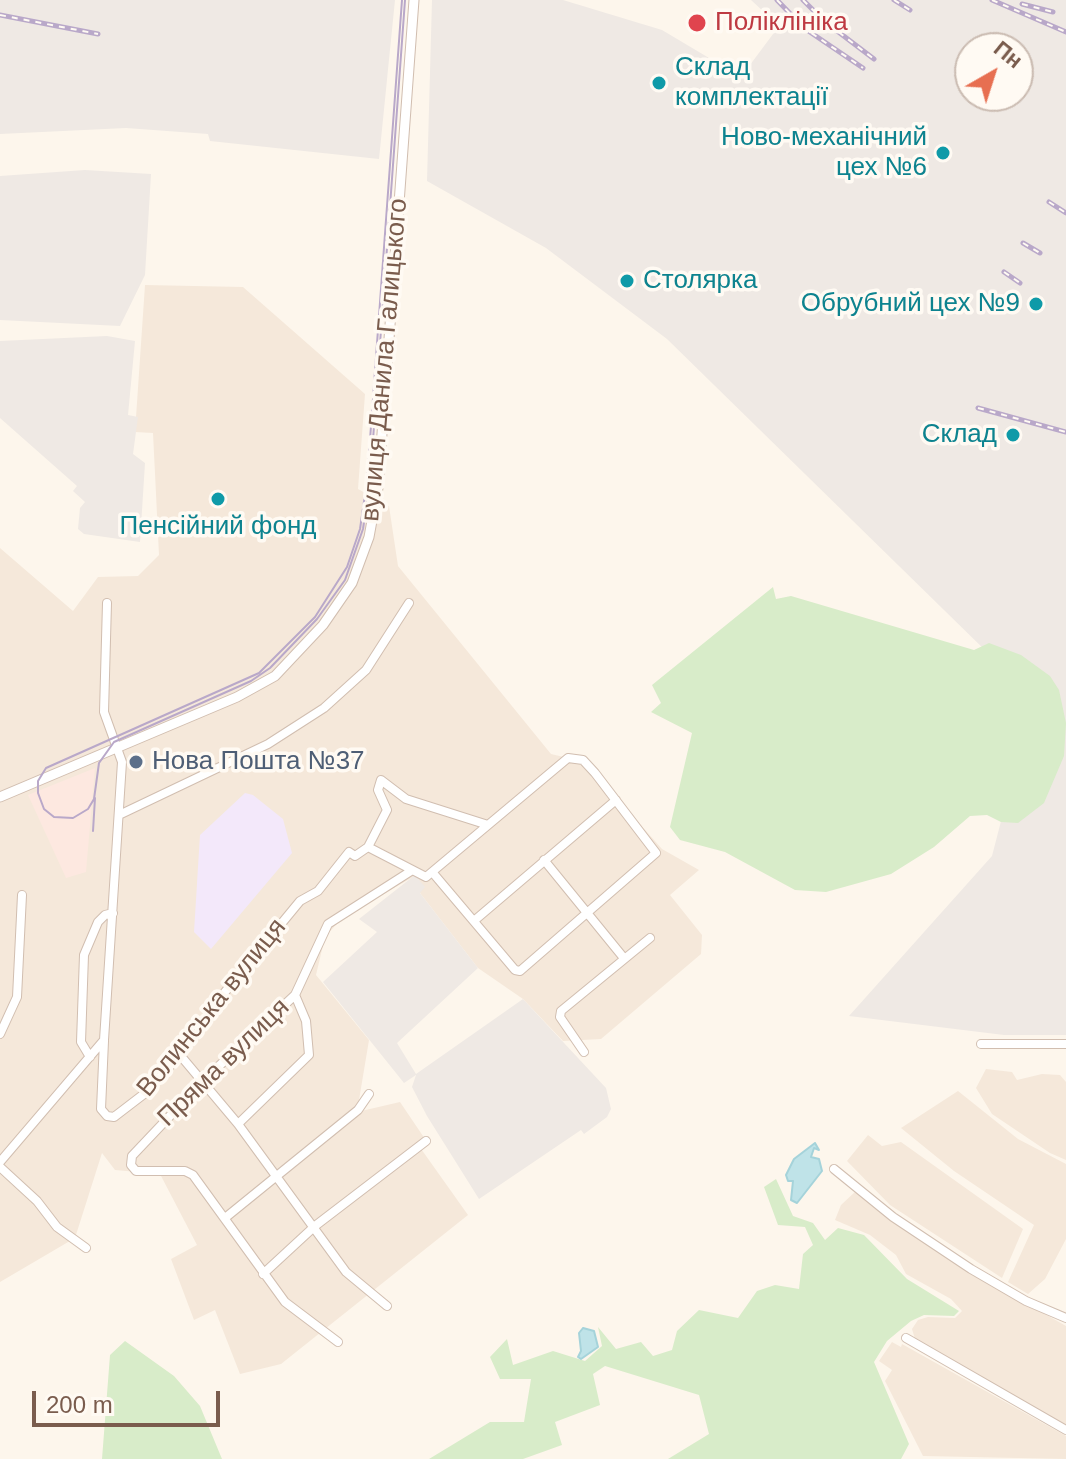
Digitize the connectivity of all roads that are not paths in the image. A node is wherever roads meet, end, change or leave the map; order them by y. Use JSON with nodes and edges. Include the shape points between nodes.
{"nodes":[{"id":1,"x":414,"y":0,"type":"edge"},
{"id":2,"x":107,"y":603,"type":"dead end"},
{"id":3,"x":409,"y":603,"type":"dead end"},
{"id":4,"x":116,"y":748,"type":"junction"},
{"id":5,"x":0,"y":797,"type":"edge"},
{"id":6,"x":616,"y":800,"type":"junction"},
{"id":7,"x":119,"y":815,"type":"junction"},
{"id":8,"x":488,"y":825,"type":"junction"},
{"id":9,"x":368,"y":847,"type":"junction"},
{"id":10,"x":544,"y":860,"type":"junction"},
{"id":11,"x":411,"y":871,"type":"junction"},
{"id":12,"x":433,"y":873,"type":"junction"},
{"id":13,"x":22,"y":895,"type":"dead end"},
{"id":14,"x":587,"y":912,"type":"junction"},
{"id":15,"x":113,"y":913,"type":"junction"},
{"id":16,"x":475,"y":920,"type":"junction"},
{"id":17,"x":650,"y":938,"type":"dead end"},
{"id":18,"x":623,"y":957,"type":"junction"},
{"id":19,"x":295,"y":995,"type":"junction"},
{"id":20,"x":0,"y":1034,"type":"edge"},
{"id":21,"x":104,"y":1040,"type":"junction"},
{"id":22,"x":981,"y":1044,"type":"dead end"},
{"id":23,"x":1066,"y":1044,"type":"edge"},
{"id":24,"x":584,"y":1052,"type":"dead end"},
{"id":25,"x":180,"y":1055,"type":"junction"},
{"id":26,"x":90,"y":1057,"type":"junction"},
{"id":27,"x":204,"y":1080,"type":"junction"},
{"id":28,"x":369,"y":1094,"type":"dead end"},
{"id":29,"x":238,"y":1124,"type":"junction"},
{"id":30,"x":426,"y":1141,"type":"dead end"},
{"id":31,"x":0,"y":1165,"type":"edge"},
{"id":32,"x":834,"y":1169,"type":"dead end"},
{"id":33,"x":275,"y":1177,"type":"junction"},
{"id":34,"x":225,"y":1218,"type":"junction"},
{"id":35,"x":315,"y":1226,"type":"junction"},
{"id":36,"x":86,"y":1248,"type":"dead end"},
{"id":37,"x":263,"y":1274,"type":"junction"},
{"id":38,"x":387,"y":1306,"type":"dead end"},
{"id":39,"x":1066,"y":1318,"type":"edge"},
{"id":40,"x":906,"y":1338,"type":"dead end"},
{"id":41,"x":338,"y":1342,"type":"dead end"},
{"id":42,"x":1066,"y":1430,"type":"edge"}],
"edges":[{"from":1,"to":4,"type":"street","name":"вулиця Данила Галицького","via":[[378,488],[362,560],[340,603],[275,676]]},
{"from":2,"to":4,"type":"street","name":"Волинська вулиця","via":[[104,712]]},
{"from":3,"to":7,"type":"street","via":[[366,670],[324,708],[292,731]]},
{"from":4,"to":5,"type":"street","name":"вулиця Данила Галицького"},
{"from":4,"to":7,"type":"street","name":"Волинська вулиця","via":[[122,762]]},
{"from":6,"to":8,"type":"street","via":[[583,760],[568,758]]},
{"from":6,"to":10,"type":"street"},
{"from":6,"to":14,"type":"street","via":[[656,853]]},
{"from":7,"to":15,"type":"street","name":"Волинська вулиця"},
{"from":8,"to":9,"type":"street","via":[[406,799],[381,780],[378,790],[387,810]]},
{"from":8,"to":12,"type":"street"},
{"from":9,"to":11,"type":"street"},
{"from":9,"to":25,"type":"street","name":"Волинська вулиця","via":[[355,856],[349,852],[318,891],[300,901]]},
{"from":10,"to":14,"type":"street"},
{"from":10,"to":16,"type":"street"},
{"from":11,"to":12,"type":"street","via":[[426,877]]},
{"from":11,"to":19,"type":"street","name":"Пряма вулиця","via":[[328,924]]},
{"from":12,"to":16,"type":"street"},
{"from":13,"to":20,"type":"street","via":[[17,997]]},
{"from":14,"to":16,"type":"street","via":[[520,971]]},
{"from":14,"to":18,"type":"street"},
{"from":15,"to":21,"type":"street","name":"Волинська вулиця"},
{"from":15,"to":26,"type":"street","via":[[98,922],[84,955],[81,1042]]},
{"from":17,"to":18,"type":"street"},
{"from":18,"to":24,"type":"street","via":[[560,1017]]},
{"from":19,"to":27,"type":"street","name":"Пряма вулиця"},
{"from":19,"to":29,"type":"street","via":[[306,1021],[309,1055]]},
{"from":21,"to":25,"type":"street","name":"Волинська вулиця","via":[[101,1109],[107,1116],[133,1104]]},
{"from":21,"to":26,"type":"street"},
{"from":22,"to":23,"type":"street"},
{"from":25,"to":27,"type":"street"},
{"from":26,"to":31,"type":"street"},
{"from":27,"to":29,"type":"street"},
{"from":27,"to":34,"type":"street","name":"Пряма вулиця","via":[[132,1156],[131,1165],[136,1171],[193,1175]]},
{"from":28,"to":33,"type":"street","via":[[358,1110]]},
{"from":29,"to":33,"type":"street"},
{"from":30,"to":35,"type":"street"},
{"from":31,"to":36,"type":"street","via":[[57,1227]]},
{"from":32,"to":39,"type":"street","via":[[971,1269]]},
{"from":33,"to":34,"type":"street"},
{"from":33,"to":35,"type":"street"},
{"from":34,"to":37,"type":"street"},
{"from":35,"to":37,"type":"street"},
{"from":35,"to":38,"type":"street","via":[[346,1272]]},
{"from":37,"to":41,"type":"street","via":[[285,1302]]},
{"from":40,"to":42,"type":"street"}]}
